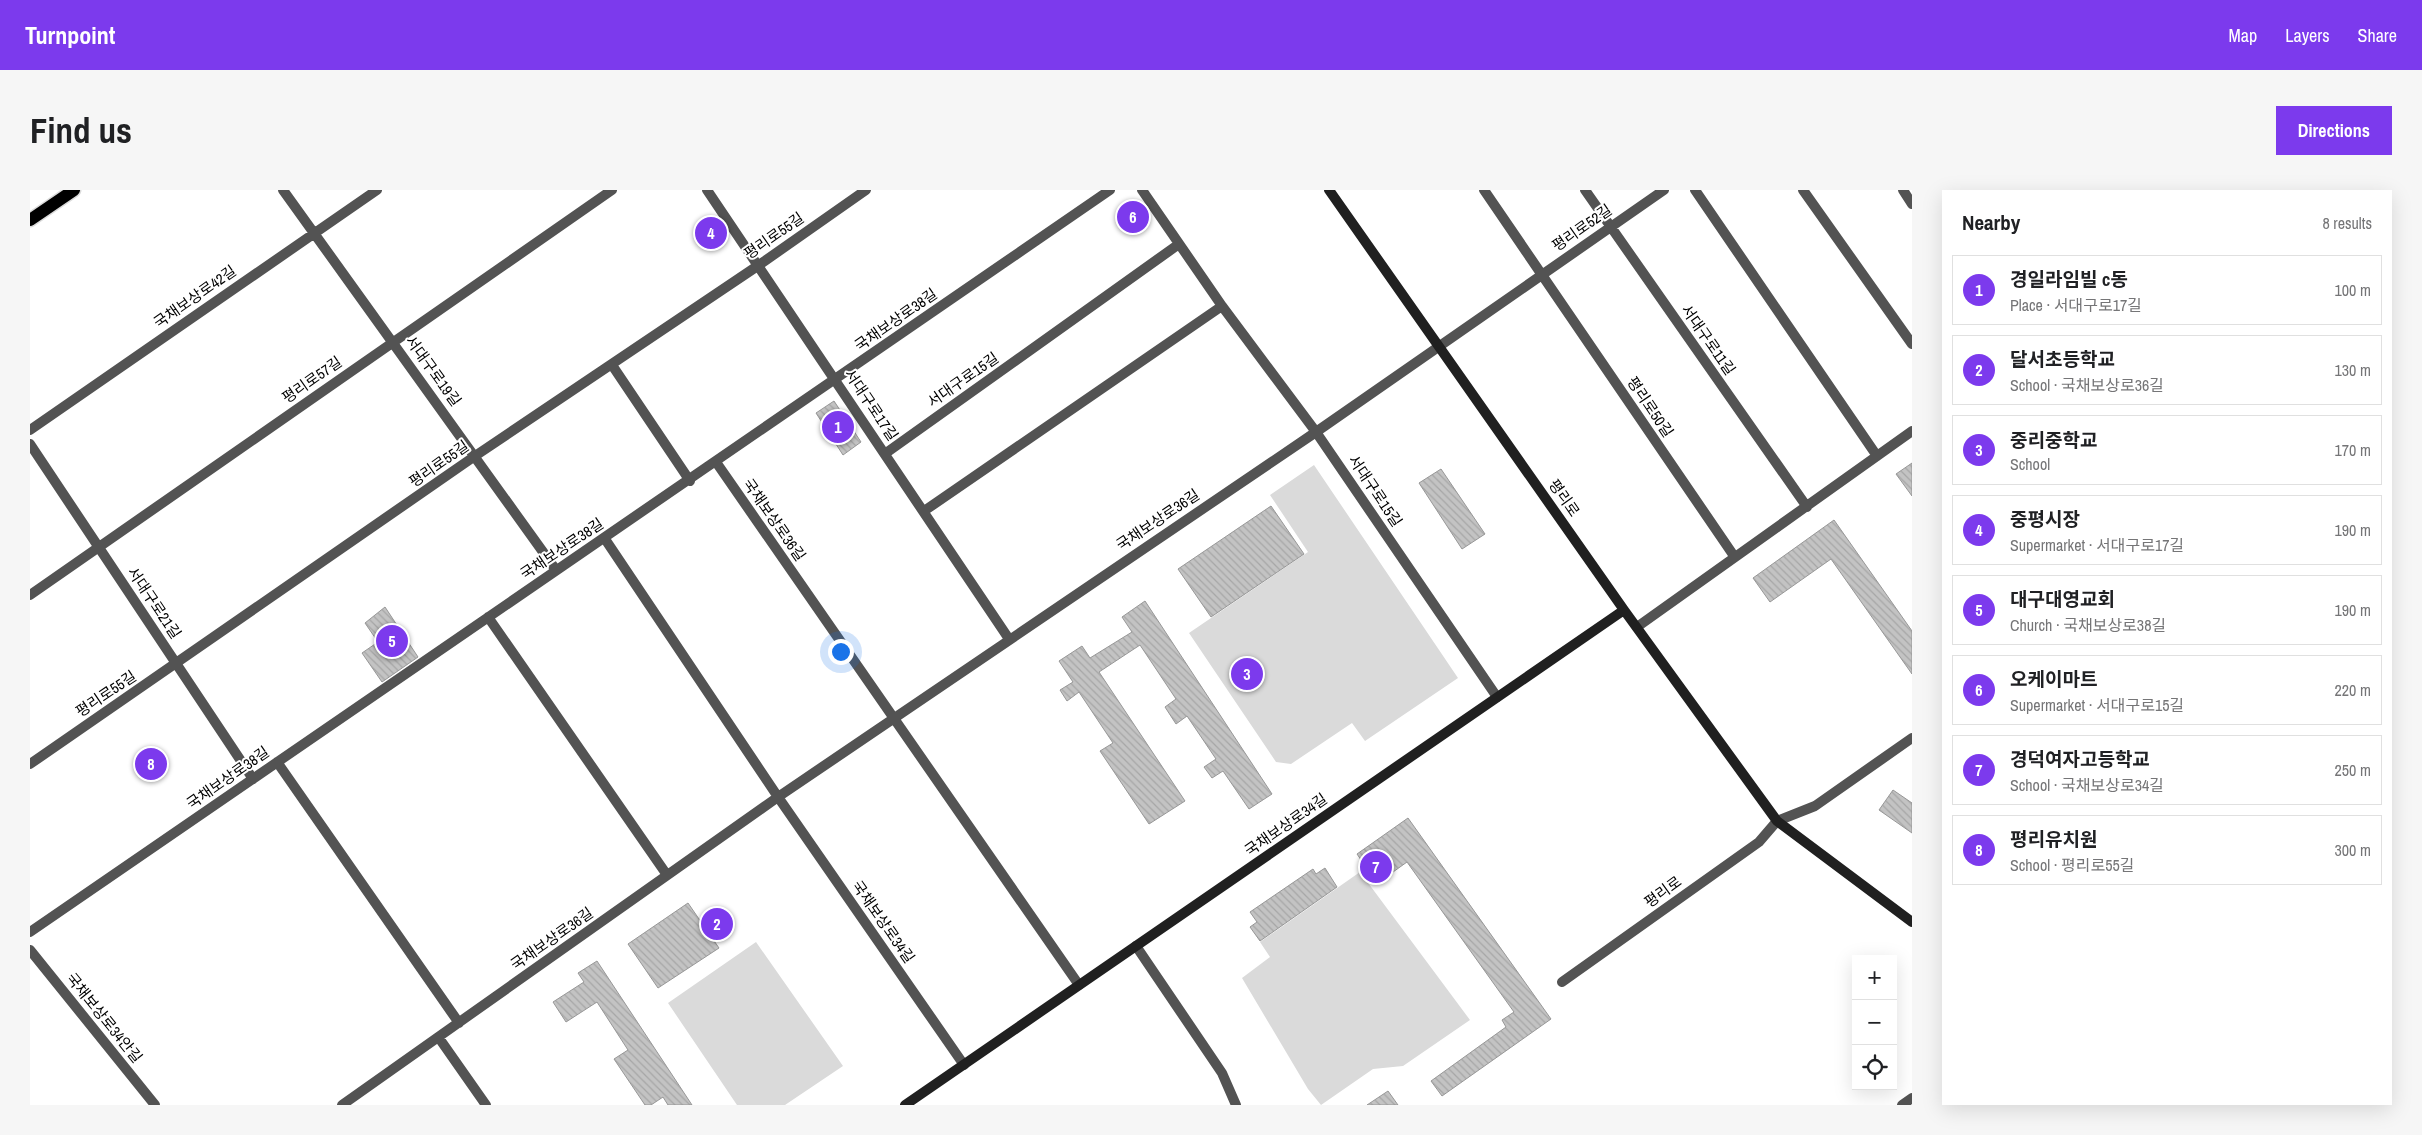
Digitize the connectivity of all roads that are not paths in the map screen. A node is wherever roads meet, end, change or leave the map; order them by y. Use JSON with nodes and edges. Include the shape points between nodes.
{"nodes":[{"id":1,"x":74,"y":190,"type":"edge"},
{"id":2,"x":283,"y":190,"type":"edge"},
{"id":3,"x":377,"y":190,"type":"edge"},
{"id":4,"x":612,"y":190,"type":"edge"},
{"id":5,"x":707,"y":190,"type":"edge"},
{"id":6,"x":866,"y":190,"type":"edge"},
{"id":7,"x":1110,"y":190,"type":"edge"},
{"id":8,"x":1142,"y":190,"type":"edge"},
{"id":9,"x":1329,"y":190,"type":"edge"},
{"id":10,"x":1484,"y":190,"type":"edge"},
{"id":11,"x":1585,"y":190,"type":"edge"},
{"id":12,"x":1664,"y":190,"type":"edge"},
{"id":13,"x":1695,"y":190,"type":"edge"},
{"id":14,"x":1802,"y":190,"type":"edge"},
{"id":15,"x":1903,"y":190,"type":"edge"},
{"id":16,"x":1912,"y":204,"type":"edge"},
{"id":17,"x":30,"y":220,"type":"edge"},
{"id":18,"x":1610,"y":227,"type":"junction"},
{"id":19,"x":314,"y":233,"type":"junction"},
{"id":20,"x":1179,"y":244,"type":"junction"},
{"id":21,"x":759,"y":265,"type":"junction"},
{"id":22,"x":1542,"y":275,"type":"junction"},
{"id":23,"x":1222,"y":306,"type":"junction"},
{"id":24,"x":393,"y":341,"type":"junction"},
{"id":25,"x":1912,"y":344,"type":"edge"},
{"id":26,"x":1439,"y":346,"type":"junction"},
{"id":27,"x":612,"y":364,"type":"junction"},
{"id":28,"x":836,"y":380,"type":"junction"},
{"id":29,"x":30,"y":430,"type":"edge"},
{"id":30,"x":1912,"y":431,"type":"edge"},
{"id":31,"x":1316,"y":432,"type":"junction"},
{"id":32,"x":30,"y":444,"type":"edge"},
{"id":33,"x":886,"y":453,"type":"junction"},
{"id":34,"x":476,"y":456,"type":"junction"},
{"id":35,"x":1877,"y":456,"type":"junction"},
{"id":36,"x":716,"y":462,"type":"junction"},
{"id":37,"x":690,"y":480,"type":"junction"},
{"id":38,"x":1806,"y":507,"type":"junction"},
{"id":39,"x":924,"y":511,"type":"junction"},
{"id":40,"x":605,"y":539,"type":"junction"},
{"id":41,"x":98,"y":548,"type":"junction"},
{"id":42,"x":1734,"y":556,"type":"junction"},
{"id":43,"x":556,"y":570,"type":"junction"},
{"id":44,"x":30,"y":595,"type":"edge"},
{"id":45,"x":1624,"y":610,"type":"junction"},
{"id":46,"x":488,"y":617,"type":"junction"},
{"id":47,"x":1637,"y":627,"type":"junction"},
{"id":48,"x":1009,"y":639,"type":"junction"},
{"id":49,"x":177,"y":664,"type":"junction"},
{"id":50,"x":1497,"y":697,"type":"junction"},
{"id":51,"x":893,"y":718,"type":"junction"},
{"id":52,"x":1912,"y":738,"type":"edge"},
{"id":53,"x":277,"y":762,"type":"junction"},
{"id":54,"x":30,"y":764,"type":"edge"},
{"id":55,"x":253,"y":779,"type":"junction"},
{"id":56,"x":778,"y":797,"type":"junction"},
{"id":57,"x":1777,"y":821,"type":"junction"},
{"id":58,"x":667,"y":875,"type":"junction"},
{"id":59,"x":1912,"y":922,"type":"edge"},
{"id":60,"x":30,"y":932,"type":"edge"},
{"id":61,"x":1136,"y":946,"type":"junction"},
{"id":62,"x":30,"y":950,"type":"edge"},
{"id":63,"x":1562,"y":982,"type":"dead end"},
{"id":64,"x":1079,"y":985,"type":"junction"},
{"id":65,"x":459,"y":1023,"type":"junction"},
{"id":66,"x":439,"y":1038,"type":"junction"},
{"id":67,"x":964,"y":1065,"type":"junction"},
{"id":68,"x":1912,"y":1098,"type":"edge"},
{"id":69,"x":156,"y":1105,"type":"edge"},
{"id":70,"x":342,"y":1105,"type":"edge"},
{"id":71,"x":486,"y":1105,"type":"edge"},
{"id":72,"x":905,"y":1105,"type":"edge"},
{"id":73,"x":1236,"y":1105,"type":"edge"},
{"id":74,"x":1902,"y":1105,"type":"edge"}],
"edges":[{"from":1,"to":17,"type":"main road"},
{"from":2,"to":19,"type":"street","name":"서대구로19길"},
{"from":3,"to":19,"type":"street","name":"국채보상로42길"},
{"from":4,"to":24,"type":"street","name":"평리로57길"},
{"from":5,"to":21,"type":"street","name":"서대구로17길"},
{"from":6,"to":21,"type":"street","name":"평리로55길"},
{"from":7,"to":28,"type":"street","name":"국채보상로38길"},
{"from":8,"to":20,"type":"street","name":"서대구로15길"},
{"from":9,"to":26,"type":"main road","name":"평리로"},
{"from":10,"to":22,"type":"street"},
{"from":11,"to":18,"type":"street","name":"서대구로11길"},
{"from":12,"to":18,"type":"street","name":"평리로52길"},
{"from":13,"to":35,"type":"street"},
{"from":14,"to":25,"type":"street"},
{"from":15,"to":16,"type":"street"},
{"from":18,"to":22,"type":"street","name":"평리로52길"},
{"from":18,"to":38,"type":"street","name":"서대구로11길"},
{"from":19,"to":24,"type":"street","name":"서대구로19길"},
{"from":19,"to":29,"type":"street","name":"국채보상로42길"},
{"from":20,"to":23,"type":"street","name":"서대구로15길"},
{"from":20,"to":33,"type":"street","name":"서대구로15길"},
{"from":21,"to":27,"type":"street","name":"평리로55길"},
{"from":21,"to":28,"type":"street","name":"서대구로17길"},
{"from":22,"to":26,"type":"street","name":"평리로52길"},
{"from":22,"to":42,"type":"street","name":"평리로50길"},
{"from":23,"to":31,"type":"street","name":"서대구로15길"},
{"from":23,"to":39,"type":"street"},
{"from":24,"to":34,"type":"street","name":"서대구로19길"},
{"from":24,"to":41,"type":"street","name":"평리로57길"},
{"from":26,"to":31,"type":"street","name":"국채보상로36길"},
{"from":26,"to":45,"type":"main road","name":"평리로"},
{"from":27,"to":34,"type":"street","name":"평리로55길"},
{"from":27,"to":37,"type":"street"},
{"from":28,"to":33,"type":"street","name":"서대구로17길"},
{"from":28,"to":36,"type":"street","name":"국채보상로38길"},
{"from":30,"to":35,"type":"street"},
{"from":31,"to":48,"type":"street","name":"국채보상로36길"},
{"from":31,"to":50,"type":"street","name":"서대구로15길"},
{"from":32,"to":41,"type":"street","name":"서대구로21길"},
{"from":33,"to":39,"type":"street","name":"서대구로17길"},
{"from":34,"to":43,"type":"street","name":"서대구로19길"},
{"from":34,"to":49,"type":"street","name":"평리로55길"},
{"from":35,"to":38,"type":"street"},
{"from":36,"to":37,"type":"street","name":"국채보상로38길"},
{"from":36,"to":51,"type":"street","name":"국채보상로36길"},
{"from":37,"to":40,"type":"street","name":"국채보상로38길"},
{"from":38,"to":42,"type":"street"},
{"from":39,"to":48,"type":"street","name":"서대구로17길"},
{"from":40,"to":43,"type":"street","name":"국채보상로38길"},
{"from":40,"to":56,"type":"street"},
{"from":41,"to":44,"type":"street","name":"평리로57길"},
{"from":41,"to":49,"type":"street","name":"서대구로21길"},
{"from":42,"to":47,"type":"street"},
{"from":43,"to":46,"type":"street","name":"국채보상로38길"},
{"from":45,"to":47,"type":"main road","name":"평리로"},
{"from":45,"to":50,"type":"main road","name":"국채보상로34길"},
{"from":46,"to":53,"type":"street","name":"국채보상로38길"},
{"from":46,"to":58,"type":"street"},
{"from":47,"to":57,"type":"main road","name":"평리로"},
{"from":48,"to":51,"type":"street","name":"국채보상로36길"},
{"from":49,"to":54,"type":"street","name":"평리로55길"},
{"from":49,"to":55,"type":"street","name":"서대구로21길"},
{"from":50,"to":61,"type":"main road","name":"국채보상로34길"},
{"from":51,"to":56,"type":"street","name":"국채보상로36길"},
{"from":51,"to":64,"type":"street"},
{"from":52,"to":57,"type":"street","via":[[1815,806]]},
{"from":53,"to":55,"type":"street","name":"국채보상로38길"},
{"from":53,"to":65,"type":"street"},
{"from":55,"to":60,"type":"street","name":"국채보상로38길"},
{"from":56,"to":58,"type":"street","name":"국채보상로36길"},
{"from":56,"to":67,"type":"street","name":"국채보상로34길"},
{"from":57,"to":59,"type":"main road","name":"평리로"},
{"from":57,"to":63,"type":"street","name":"평리로","via":[[1758,842]]},
{"from":58,"to":65,"type":"street","name":"국채보상로36길"},
{"from":61,"to":64,"type":"main road","name":"국채보상로34길"},
{"from":61,"to":73,"type":"street","via":[[1222,1073]]},
{"from":62,"to":69,"type":"street","name":"국채보상로34안길"},
{"from":64,"to":67,"type":"main road","name":"국채보상로34길"},
{"from":65,"to":66,"type":"street","name":"국채보상로36길"},
{"from":66,"to":70,"type":"street","name":"국채보상로36길"},
{"from":66,"to":71,"type":"street"},
{"from":67,"to":72,"type":"main road","name":"국채보상로34길"},
{"from":68,"to":74,"type":"street"}]}
